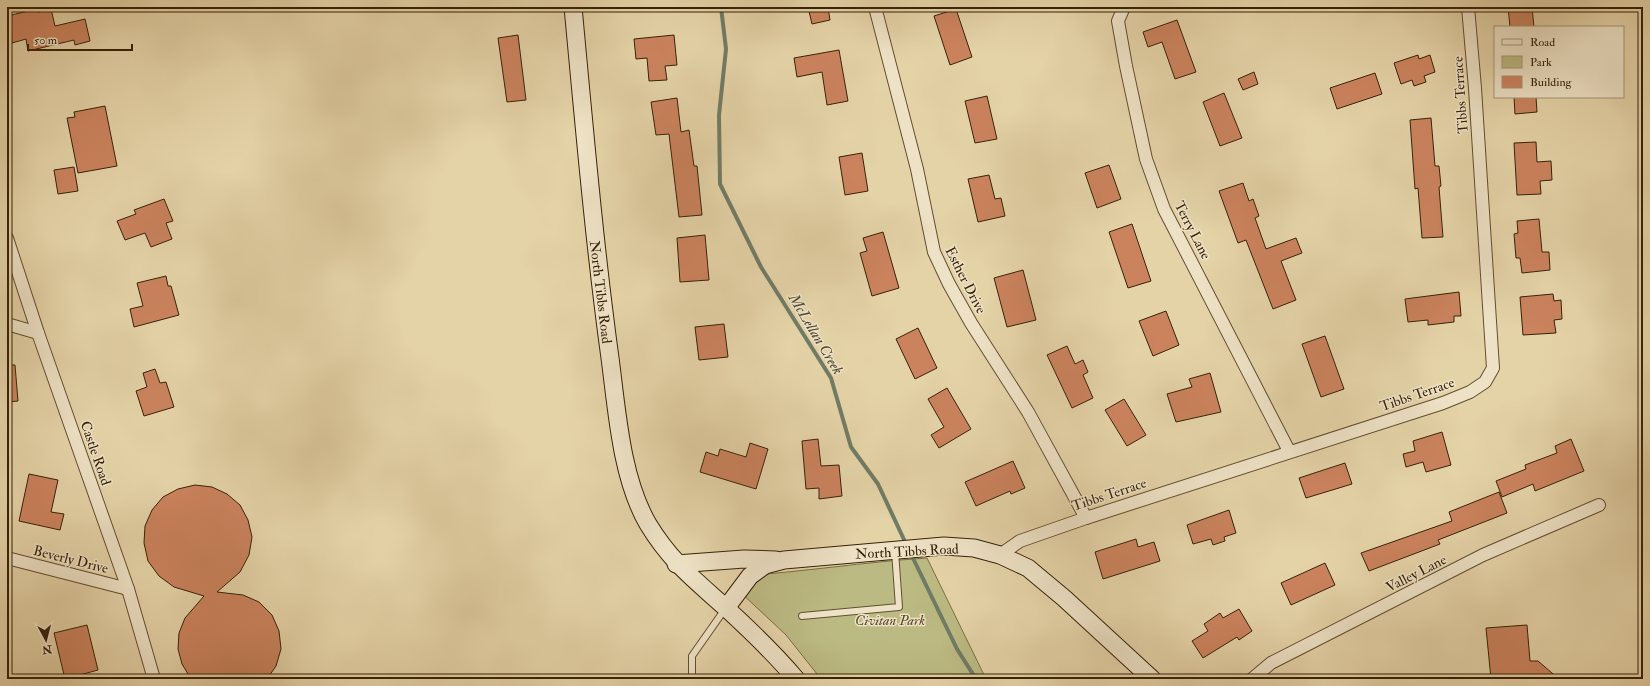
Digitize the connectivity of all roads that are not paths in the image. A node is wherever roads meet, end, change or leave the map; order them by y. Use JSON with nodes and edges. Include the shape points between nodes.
{"nodes":[{"id":1,"x":573,"y":7,"type":"edge"},
{"id":2,"x":875,"y":7,"type":"edge"},
{"id":3,"x":1124,"y":7,"type":"edge"},
{"id":4,"x":1468,"y":7,"type":"edge"},
{"id":5,"x":7,"y":238,"type":"edge"},
{"id":6,"x":7,"y":324,"type":"edge"},
{"id":7,"x":38,"y":333,"type":"junction"},
{"id":8,"x":1289,"y":451,"type":"junction"},
{"id":9,"x":1599,"y":505,"type":"dead end"},
{"id":10,"x":1086,"y":518,"type":"junction"},
{"id":11,"x":897,"y":550,"type":"junction"},
{"id":12,"x":1000,"y":555,"type":"junction"},
{"id":13,"x":7,"y":558,"type":"edge"},
{"id":14,"x":784,"y":560,"type":"junction"},
{"id":15,"x":676,"y":564,"type":"junction"},
{"id":16,"x":128,"y":589,"type":"junction"},
{"id":17,"x":726,"y":608,"type":"junction"},
{"id":18,"x":802,"y":616,"type":"dead end"},
{"id":19,"x":154,"y":679,"type":"edge"},
{"id":20,"x":692,"y":679,"type":"edge"},
{"id":21,"x":796,"y":679,"type":"edge"},
{"id":22,"x":1152,"y":679,"type":"edge"},
{"id":23,"x":1252,"y":679,"type":"edge"}],
"edges":[{"from":1,"to":15,"type":"street","name":"North Tibbs Road","via":[[596,260],[618,421],[638,502],[648,523]]},
{"from":2,"to":10,"type":"street","name":"Esther Drive","via":[[934,252],[952,291],[1028,412]]},
{"from":3,"to":8,"type":"street","name":"Terry Lane","via":[[1118,21],[1126,66],[1146,159],[1164,209]]},
{"from":4,"to":8,"type":"street","name":"Tibbs Terrace","via":[[1493,368],[1485,382],[1470,392],[1443,403]]},
{"from":5,"to":7,"type":"street","name":"Castle Road"},
{"from":6,"to":7,"type":"street"},
{"from":7,"to":16,"type":"street","name":"Castle Road"},
{"from":8,"to":10,"type":"street","name":"Tibbs Terrace"},
{"from":9,"to":23,"type":"street","name":"Valley Lane","via":[[1483,555],[1271,663]]},
{"from":10,"to":12,"type":"street","name":"Tibbs Terrace","via":[[1020,541]]},
{"from":11,"to":12,"type":"street","name":"North Tibbs Road","via":[[944,546],[974,548]]},
{"from":11,"to":14,"type":"street","name":"North Tibbs Road"},
{"from":11,"to":18,"type":"lane","via":[[899,607]]},
{"from":12,"to":22,"type":"street","name":"North Tibbs Road","via":[[1028,568]]},
{"from":13,"to":16,"type":"street","name":"Beverly Drive"},
{"from":14,"to":15,"type":"street","name":"North Tibbs Road","via":[[744,559]]},
{"from":14,"to":17,"type":"street","name":"North Tibbs Road","via":[[765,565],[750,576]]},
{"from":15,"to":17,"type":"street","name":"North Tibbs Road"},
{"from":16,"to":19,"type":"street","name":"Castle Road"},
{"from":17,"to":20,"type":"lane","via":[[692,656]]},
{"from":17,"to":21,"type":"street"}]}
